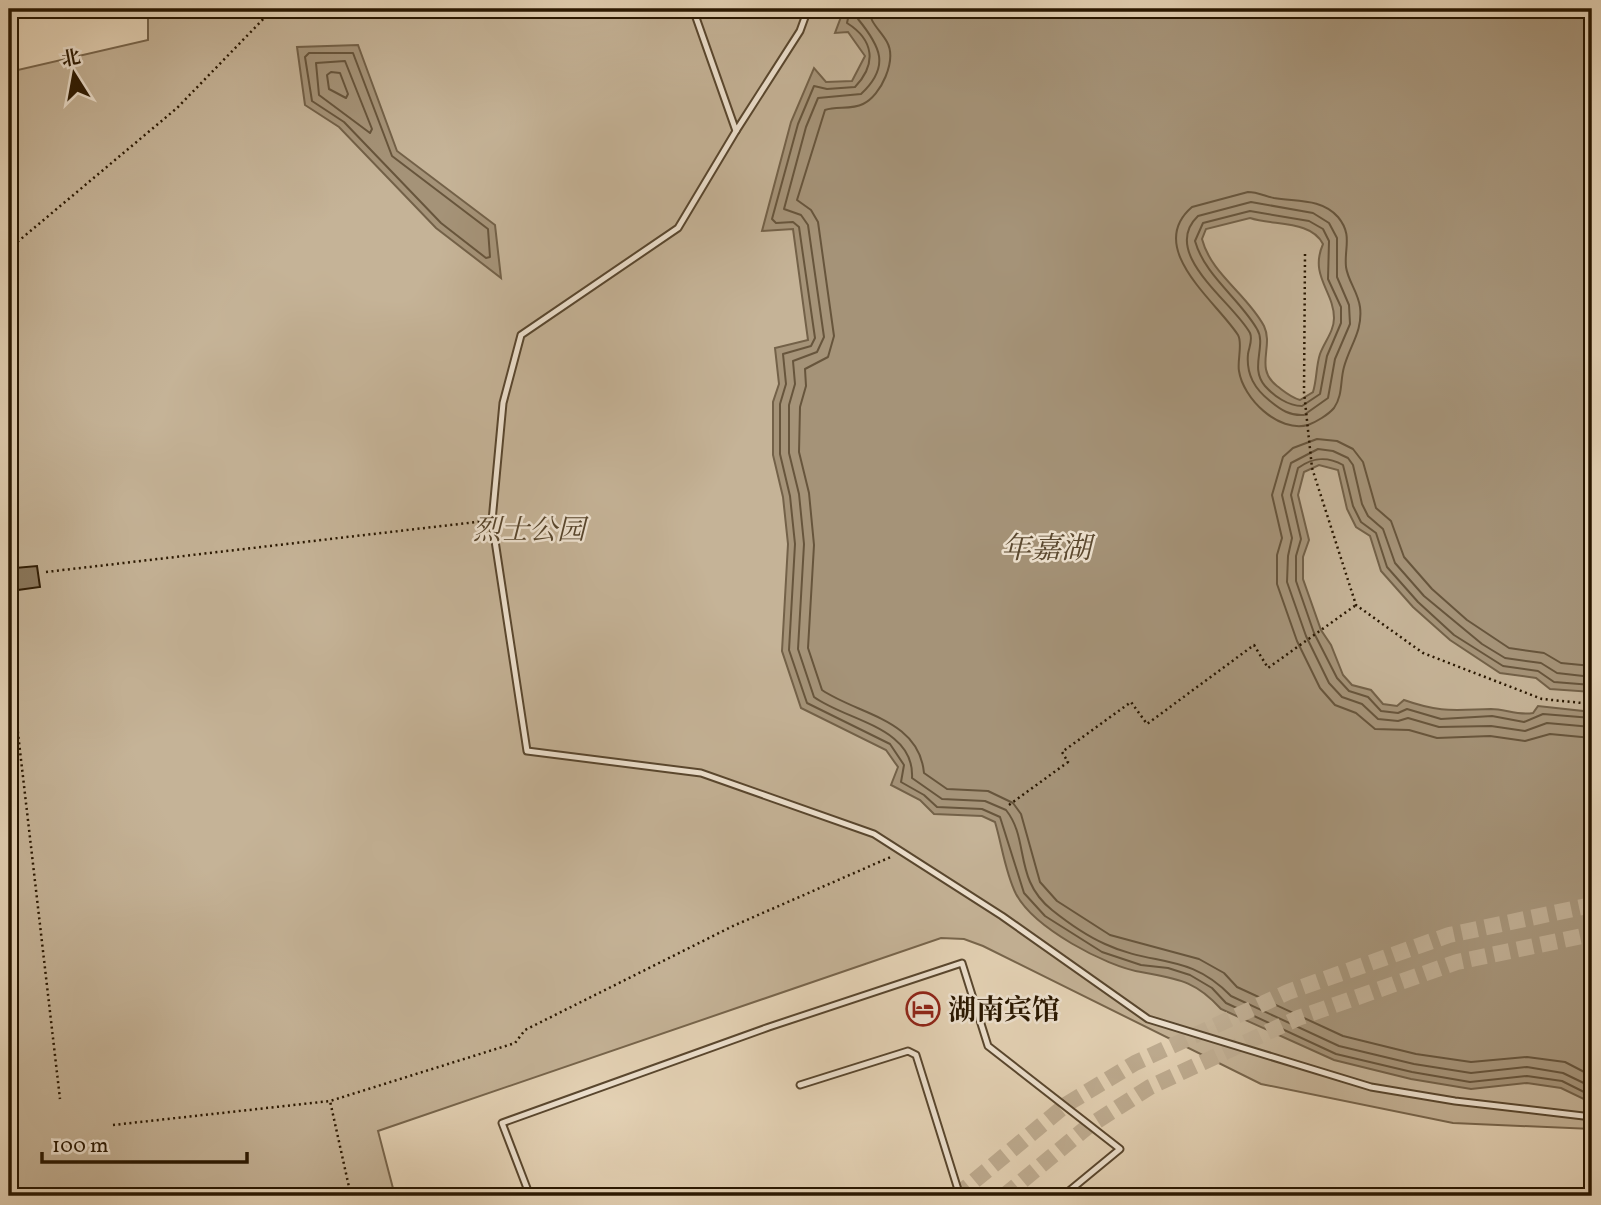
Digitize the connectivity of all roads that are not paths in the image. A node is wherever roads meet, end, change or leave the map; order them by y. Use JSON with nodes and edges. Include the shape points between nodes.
{"nodes":[{"id":1,"x":694,"y":9,"type":"edge"},
{"id":2,"x":808,"y":9,"type":"edge"},
{"id":3,"x":736,"y":131,"type":"junction"},
{"id":4,"x":800,"y":1085,"type":"dead end"},
{"id":5,"x":1592,"y":1117,"type":"edge"},
{"id":6,"x":530,"y":1196,"type":"edge"},
{"id":7,"x":960,"y":1196,"type":"edge"},
{"id":8,"x":1063,"y":1196,"type":"edge"}],
"edges":[{"from":1,"to":3,"type":"lane"},
{"from":2,"to":3,"type":"lane","via":[[800,31]]},
{"from":3,"to":5,"type":"lane","via":[[678,228],[521,335],[503,402],[492,521],[527,751],[701,774],[874,834],[1002,916],[1148,1019],[1371,1087]]},
{"from":4,"to":7,"type":"lane","via":[[908,1051],[916,1055]]},
{"from":6,"to":8,"type":"lane","via":[[502,1123],[769,1027],[962,964],[988,1046],[1120,1149]]}]}
